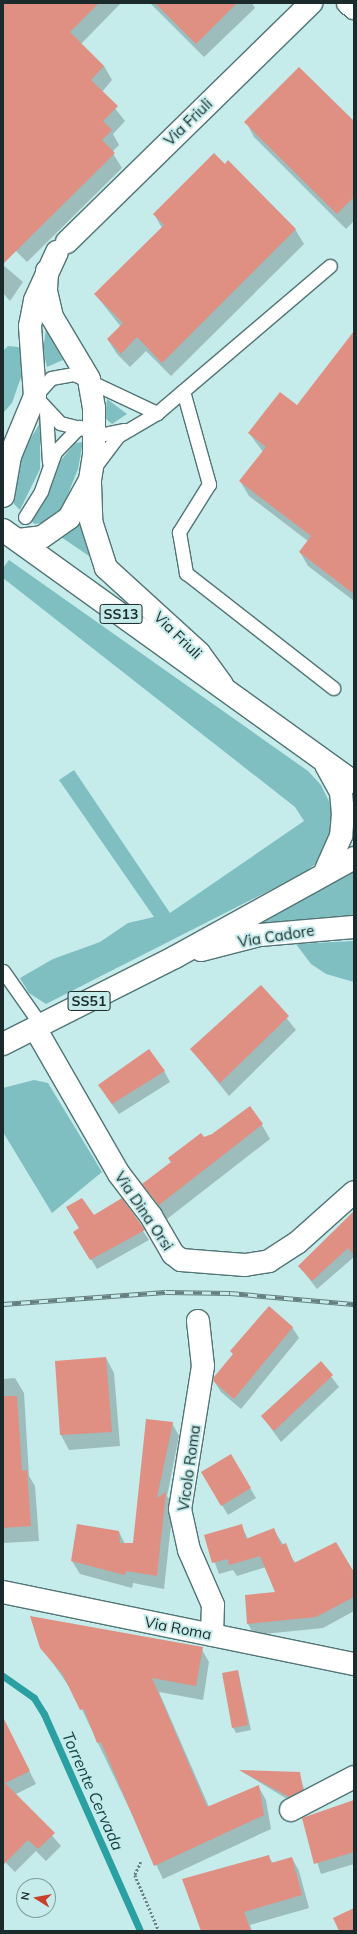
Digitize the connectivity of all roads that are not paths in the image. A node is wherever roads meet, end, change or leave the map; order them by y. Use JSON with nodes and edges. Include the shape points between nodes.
{"nodes":[{"id":1,"x":311,"y":3,"type":"edge"},
{"id":2,"x":348,"y":3,"type":"edge"},
{"id":3,"x":354,"y":8,"type":"edge"},
{"id":4,"x":330,"y":266,"type":"dead end"},
{"id":5,"x":47,"y":271,"type":"junction"},
{"id":6,"x":89,"y":379,"type":"junction"},
{"id":7,"x":183,"y":391,"type":"junction"},
{"id":8,"x":37,"y":405,"type":"junction"},
{"id":9,"x":157,"y":413,"type":"junction"},
{"id":10,"x":3,"y":426,"type":"edge"},
{"id":11,"x":131,"y":428,"type":"junction"},
{"id":12,"x":87,"y":429,"type":"junction"},
{"id":13,"x":49,"y":465,"type":"junction"},
{"id":14,"x":90,"y":480,"type":"junction"},
{"id":15,"x":3,"y":496,"type":"edge"},
{"id":16,"x":25,"y":517,"type":"dead end"},
{"id":17,"x":10,"y":535,"type":"edge"},
{"id":18,"x":224,"y":688,"type":"junction"},
{"id":19,"x":333,"y":688,"type":"dead end"},
{"id":20,"x":322,"y":759,"type":"junction"},
{"id":21,"x":354,"y":782,"type":"edge"},
{"id":22,"x":354,"y":858,"type":"edge"},
{"id":23,"x":326,"y":870,"type":"junction"},
{"id":24,"x":354,"y":927,"type":"edge"},
{"id":25,"x":175,"y":957,"type":"junction"},
{"id":26,"x":3,"y":971,"type":"edge"},
{"id":27,"x":38,"y":1027,"type":"junction"},
{"id":28,"x":3,"y":1044,"type":"edge"},
{"id":29,"x":354,"y":1192,"type":"edge"},
{"id":30,"x":198,"y":1321,"type":"dead end"},
{"id":31,"x":3,"y":1592,"type":"edge"},
{"id":32,"x":212,"y":1635,"type":"junction"},
{"id":33,"x":354,"y":1664,"type":"edge"},
{"id":34,"x":354,"y":1777,"type":"edge"},
{"id":35,"x":291,"y":1810,"type":"dead end"}],
"edges":[{"from":1,"to":5,"type":"street","name":"Via Friuli","via":[[62,247]]},
{"from":2,"to":3,"type":"street"},
{"from":4,"to":7,"type":"lane"},
{"from":5,"to":6,"type":"street","name":"Via Friuli","via":[[46,290],[52,317]]},
{"from":5,"to":8,"type":"street","name":"Via Friuli","via":[[39,285],[30,326]]},
{"from":6,"to":8,"type":"lane","via":[[74,374],[54,376]]},
{"from":6,"to":9,"type":"lane"},
{"from":6,"to":12,"type":"street","name":"Via Friuli"},
{"from":7,"to":9,"type":"lane"},
{"from":7,"to":19,"type":"lane","via":[[209,484],[179,532],[186,573]]},
{"from":8,"to":10,"type":"street"},
{"from":8,"to":12,"type":"lane","via":[[60,423]]},
{"from":8,"to":13,"type":"lane"},
{"from":8,"to":15,"type":"street","name":"Via Friuli","via":[[10,456]]},
{"from":9,"to":11,"type":"lane"},
{"from":11,"to":12,"type":"lane","via":[[110,434]]},
{"from":11,"to":14,"type":"lane","via":[[108,446]]},
{"from":12,"to":13,"type":"lane","via":[[55,452]]},
{"from":12,"to":14,"type":"street","name":"Via Friuli"},
{"from":13,"to":16,"type":"lane","via":[[41,491]]},
{"from":14,"to":17,"type":"street","name":"Via Friuli","via":[[81,501],[56,530],[42,537]]},
{"from":14,"to":18,"type":"street","name":"Via Friuli","via":[[91,521],[106,568],[199,653]]},
{"from":17,"to":18,"type":"street","name":"Via Friuli","number":"SS13"},
{"from":18,"to":20,"type":"street","name":"Via Friuli","number":"SS13"},
{"from":20,"to":21,"type":"street","name":"Via Friuli","number":"SS13"},
{"from":20,"to":23,"type":"street","via":[[341,792],[343,814],[341,836]]},
{"from":22,"to":23,"type":"street","name":"Via Cadore","number":"SS51"},
{"from":23,"to":25,"type":"street","name":"Via Cadore","number":"SS51"},
{"from":24,"to":25,"type":"street","name":"Via Cadore","number":"SS51","via":[[260,935]]},
{"from":25,"to":27,"type":"street","name":"Via Cadore","number":"SS51"},
{"from":26,"to":27,"type":"lane"},
{"from":27,"to":28,"type":"street","name":"Via Cadore","number":"SS51"},
{"from":27,"to":29,"type":"street","name":"Via Dina Orsi","via":[[119,1174],[151,1216],[173,1254],[181,1260],[245,1264],[269,1261],[297,1242]]},
{"from":30,"to":32,"type":"street","name":"Vicolo Roma","via":[[203,1366],[180,1509],[189,1550],[213,1605]]},
{"from":31,"to":32,"type":"street","name":"Via Roma"},
{"from":32,"to":33,"type":"street","name":"Via Roma"},
{"from":34,"to":35,"type":"street"}]}
